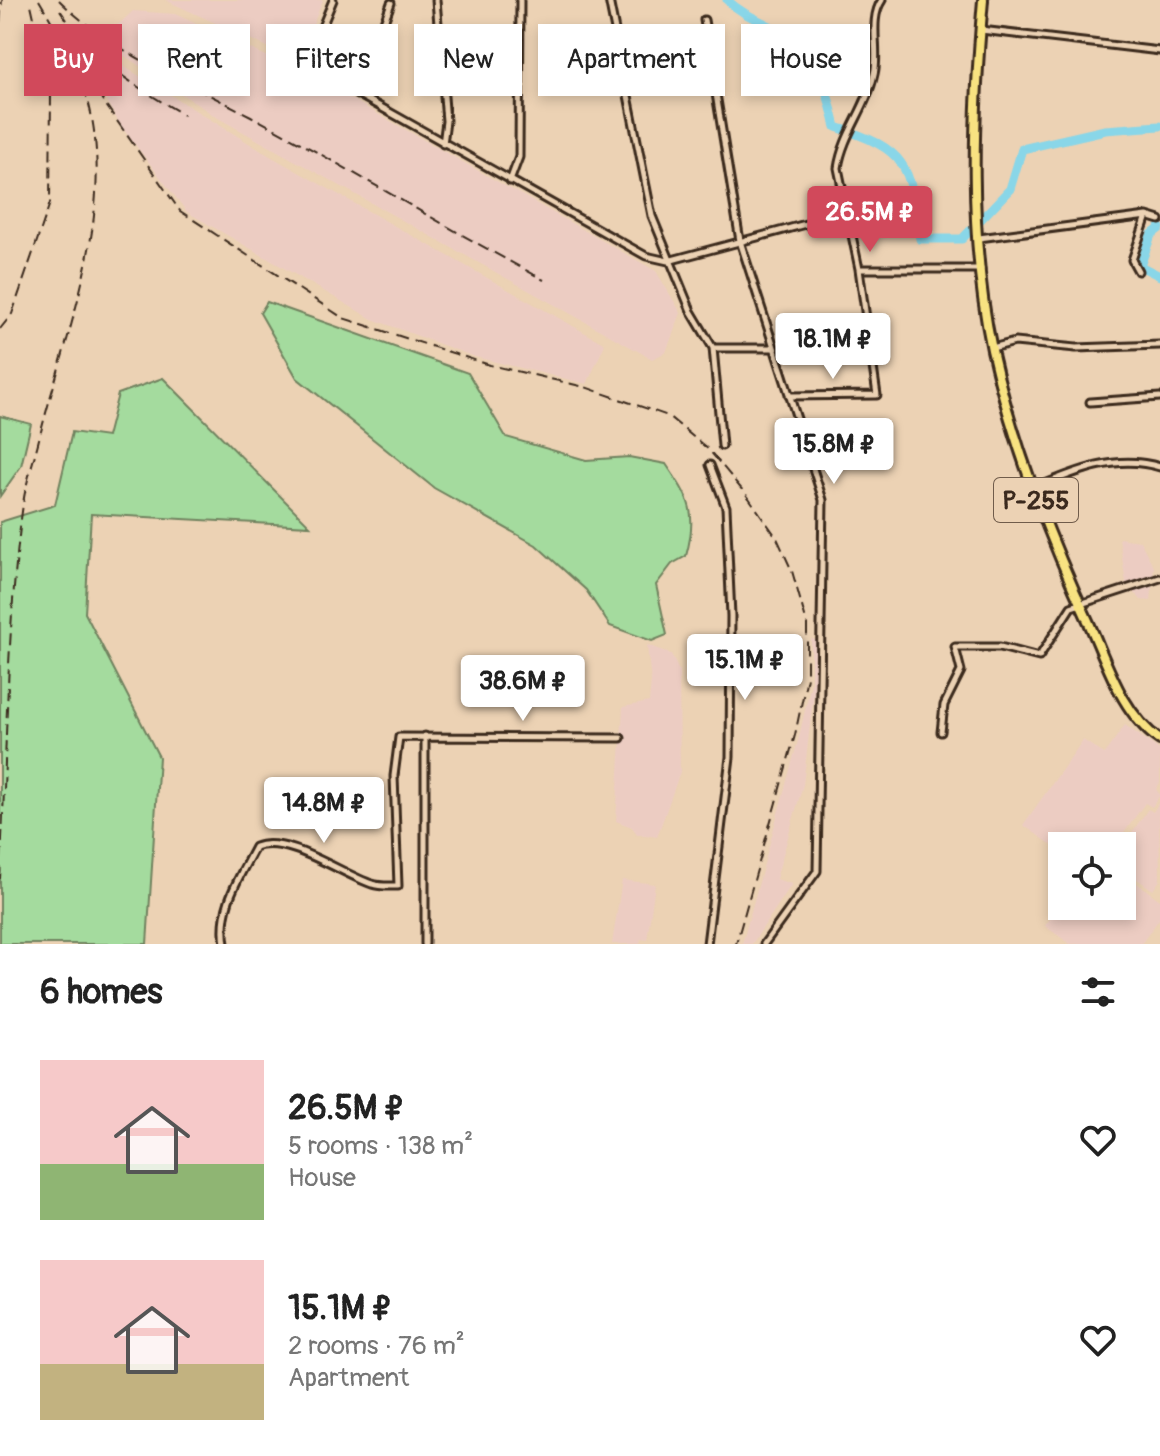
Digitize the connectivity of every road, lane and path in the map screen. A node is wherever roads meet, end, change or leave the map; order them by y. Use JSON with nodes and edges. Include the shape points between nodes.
{"nodes":[{"id":1,"x":333,"y":0,"type":"edge"},
{"id":2,"x":436,"y":0,"type":"edge"},
{"id":3,"x":520,"y":0,"type":"edge"},
{"id":4,"x":609,"y":0,"type":"edge"},
{"id":5,"x":882,"y":0,"type":"edge"},
{"id":6,"x":983,"y":0,"type":"edge"},
{"id":7,"x":391,"y":3,"type":"dead end"},
{"id":8,"x":704,"y":20,"type":"dead end"},
{"id":9,"x":324,"y":24,"type":"edge"},
{"id":10,"x":383,"y":24,"type":"edge"},
{"id":11,"x":980,"y":30,"type":"junction"},
{"id":12,"x":1160,"y":51,"type":"edge"},
{"id":13,"x":359,"y":96,"type":"edge"},
{"id":14,"x":443,"y":144,"type":"junction"},
{"id":15,"x":510,"y":181,"type":"junction"},
{"id":16,"x":847,"y":213,"type":"junction"},
{"id":17,"x":1147,"y":216,"type":"junction"},
{"id":18,"x":1160,"y":220,"type":"edge"},
{"id":19,"x":979,"y":235,"type":"junction"},
{"id":20,"x":740,"y":241,"type":"junction"},
{"id":21,"x":668,"y":261,"type":"junction"},
{"id":22,"x":859,"y":269,"type":"junction"},
{"id":23,"x":982,"y":269,"type":"junction"},
{"id":24,"x":1138,"y":271,"type":"dead end"},
{"id":25,"x":1160,"y":345,"type":"edge"},
{"id":26,"x":713,"y":348,"type":"junction"},
{"id":27,"x":773,"y":348,"type":"junction"},
{"id":28,"x":992,"y":348,"type":"junction"},
{"id":29,"x":789,"y":396,"type":"junction"},
{"id":30,"x":1160,"y":397,"type":"edge"},
{"id":31,"x":1090,"y":402,"type":"dead end"},
{"id":32,"x":722,"y":446,"type":"dead end"},
{"id":33,"x":710,"y":465,"type":"dead end"},
{"id":34,"x":1160,"y":467,"type":"edge"},
{"id":35,"x":1032,"y":490,"type":"junction"},
{"id":36,"x":1160,"y":578,"type":"edge"},
{"id":37,"x":1080,"y":603,"type":"junction"},
{"id":38,"x":941,"y":732,"type":"dead end"},
{"id":39,"x":425,"y":736,"type":"junction"},
{"id":40,"x":621,"y":738,"type":"dead end"},
{"id":41,"x":1160,"y":740,"type":"edge"},
{"id":42,"x":225,"y":944,"type":"edge"},
{"id":43,"x":425,"y":944,"type":"edge"},
{"id":44,"x":707,"y":944,"type":"edge"},
{"id":45,"x":764,"y":944,"type":"edge"}],
"edges":[{"from":1,"to":9,"type":"street"},
{"from":2,"to":14,"type":"street","via":[[446,121]]},
{"from":3,"to":15,"type":"street","via":[[519,157]]},
{"from":4,"to":21,"type":"street","via":[[652,216]]},
{"from":5,"to":16,"type":"street","via":[[874,76],[838,168]]},
{"from":6,"to":11,"type":"main road","number":"Р-255"},
{"from":7,"to":10,"type":"street"},
{"from":8,"to":20,"type":"street"},
{"from":11,"to":12,"type":"street"},
{"from":11,"to":19,"type":"main road","number":"Р-255","via":[[973,113]]},
{"from":13,"to":14,"type":"street"},
{"from":14,"to":15,"type":"street"},
{"from":15,"to":21,"type":"street","via":[[646,256]]},
{"from":16,"to":20,"type":"street"},
{"from":16,"to":22,"type":"street"},
{"from":17,"to":18,"type":"street"},
{"from":17,"to":19,"type":"street"},
{"from":17,"to":24,"type":"street","via":[[1132,260]]},
{"from":19,"to":23,"type":"main road","number":"Р-255"},
{"from":20,"to":21,"type":"street"},
{"from":20,"to":27,"type":"street"},
{"from":21,"to":26,"type":"street"},
{"from":22,"to":23,"type":"street"},
{"from":22,"to":29,"type":"street","via":[[877,395]]},
{"from":23,"to":28,"type":"main road","number":"Р-255"},
{"from":25,"to":28,"type":"street","via":[[1076,348],[1015,342]]},
{"from":26,"to":27,"type":"street"},
{"from":26,"to":32,"type":"street"},
{"from":27,"to":29,"type":"street"},
{"from":28,"to":35,"type":"main road","number":"Р-255"},
{"from":29,"to":45,"type":"street","via":[[823,500],[817,871]]},
{"from":30,"to":31,"type":"street"},
{"from":33,"to":44,"type":"street","via":[[726,507],[731,616],[730,757]]},
{"from":34,"to":35,"type":"street","via":[[1132,461],[1084,468]]},
{"from":35,"to":37,"type":"main road","number":"Р-255"},
{"from":36,"to":37,"type":"street"},
{"from":37,"to":38,"type":"street","via":[[1071,607],[1039,657],[1000,647],[955,647],[961,671],[944,705]]},
{"from":37,"to":41,"type":"main road","number":"Р-255","via":[[1130,710]]},
{"from":39,"to":40,"type":"street"},
{"from":39,"to":42,"type":"street","via":[[399,737],[394,776],[398,886],[374,885],[315,857],[264,843],[255,847],[232,891],[221,924]]},
{"from":39,"to":43,"type":"street"}]}
